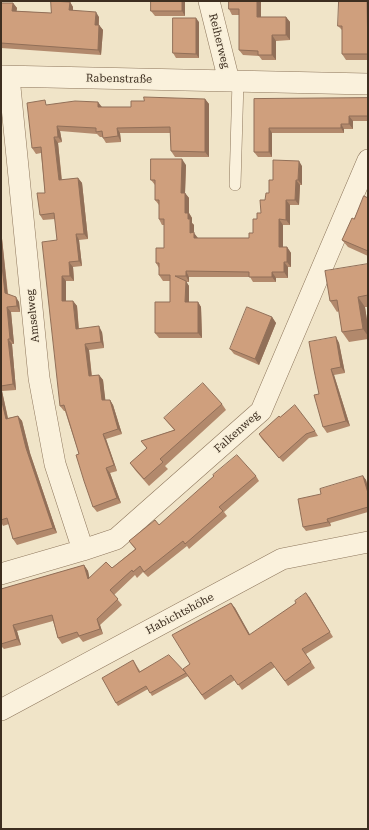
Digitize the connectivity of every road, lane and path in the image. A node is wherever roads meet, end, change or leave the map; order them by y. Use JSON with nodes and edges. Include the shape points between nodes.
{"nodes":[{"id":1,"x":209,"y":1,"type":"edge"},
{"id":2,"x":5,"y":76,"type":"edge"},
{"id":3,"x":233,"y":81,"type":"junction"},
{"id":4,"x":368,"y":84,"type":"edge"},
{"id":5,"x":368,"y":160,"type":"edge"},
{"id":6,"x":236,"y":185,"type":"dead end"},
{"id":7,"x":368,"y":542,"type":"edge"},
{"id":8,"x":83,"y":550,"type":"junction"},
{"id":9,"x":1,"y":574,"type":"edge"},
{"id":10,"x":1,"y":710,"type":"edge"}],
"edges":[{"from":1,"to":3,"type":"street","name":"Reiherweg"},
{"from":2,"to":3,"type":"street","name":"Rabenstraße"},
{"from":2,"to":8,"type":"street","name":"Amselweg","via":[[39,378],[55,464]]},
{"from":3,"to":4,"type":"street","name":"Rabenstraße"},
{"from":3,"to":6,"type":"lane"},
{"from":5,"to":8,"type":"street","name":"Falkenweg","via":[[261,411],[116,539]]},
{"from":7,"to":10,"type":"street","name":"Habichtshöhe","via":[[282,559]]},
{"from":8,"to":9,"type":"street","name":"Falkenweg"}]}
